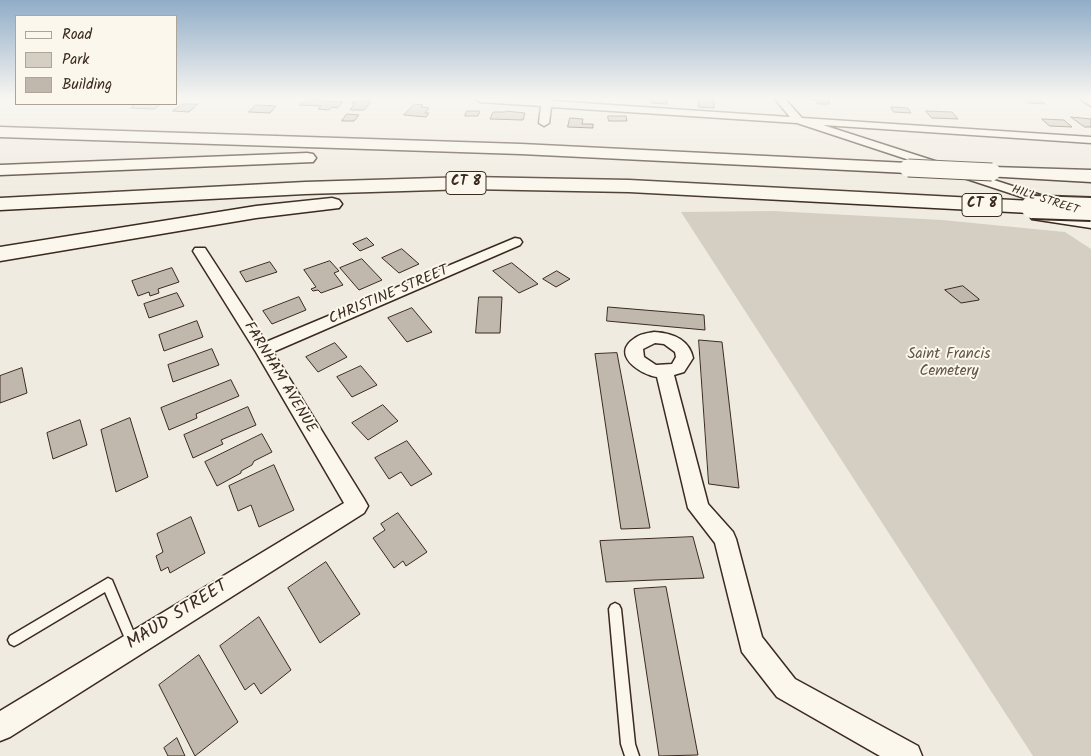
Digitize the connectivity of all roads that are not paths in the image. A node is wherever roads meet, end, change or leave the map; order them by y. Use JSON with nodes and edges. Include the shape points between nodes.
{"nodes":[{"id":1,"x":70,"y":134,"type":"edge"},
{"id":2,"x":840,"y":134,"type":"edge"},
{"id":3,"x":1003,"y":134,"type":"edge"},
{"id":4,"x":1091,"y":140,"type":"edge"},
{"id":5,"x":521,"y":149,"type":"junction"},
{"id":6,"x":0,"y":170,"type":"edge"},
{"id":7,"x":1091,"y":176,"type":"edge"},
{"id":8,"x":629,"y":186,"type":"junction"},
{"id":9,"x":933,"y":203,"type":"junction"},
{"id":10,"x":0,"y":204,"type":"edge"},
{"id":11,"x":1089,"y":217,"type":"edge"},
{"id":12,"x":515,"y":242,"type":"dead end"},
{"id":13,"x":200,"y":251,"type":"dead end"},
{"id":14,"x":0,"y":254,"type":"edge"},
{"id":15,"x":263,"y":350,"type":"junction"},
{"id":16,"x":664,"y":372,"type":"dead end"},
{"id":17,"x":357,"y":506,"type":"joint"},
{"id":18,"x":615,"y":608,"type":"dead end"},
{"id":19,"x":14,"y":640,"type":"dead end"},
{"id":20,"x":134,"y":644,"type":"junction"},
{"id":21,"x":0,"y":727,"type":"edge"},
{"id":22,"x":632,"y":756,"type":"edge"},
{"id":23,"x":908,"y":756,"type":"edge"}],
"edges":[{"from":1,"to":5,"type":"highway"},
{"from":2,"to":11,"type":"street","name":"HILL STREET"},
{"from":3,"to":4,"type":"street"},
{"from":5,"to":6,"type":"highway","number":"CT 8"},
{"from":5,"to":7,"type":"highway","number":"CT 8","bridge":true},
{"from":8,"to":9,"type":"highway","number":"CT 8"},
{"from":8,"to":10,"type":"highway","number":"CT 8","via":[[459,183]]},
{"from":8,"to":14,"type":"highway","via":[[382,198],[256,212]]},
{"from":9,"to":11,"type":"highway"},
{"from":9,"to":11,"type":"highway","number":"CT 8","bridge":true,"via":[[1032,208]]},
{"from":12,"to":15,"type":"street","name":"CHRISTINE STREET"},
{"from":13,"to":15,"type":"street","name":"FARNHAM AVENUE"},
{"from":15,"to":17,"type":"street","name":"FARNHAM AVENUE"},
{"from":16,"to":23,"type":"street","via":[[699,508],[725,538],[751,643],[786,688]]},
{"from":17,"to":20,"type":"street","name":"MAUD STREET"},
{"from":18,"to":22,"type":"lane","via":[[628,744]]},
{"from":19,"to":20,"type":"lane","via":[[108,584]]},
{"from":20,"to":21,"type":"street","name":"MAUD STREET"}]}
